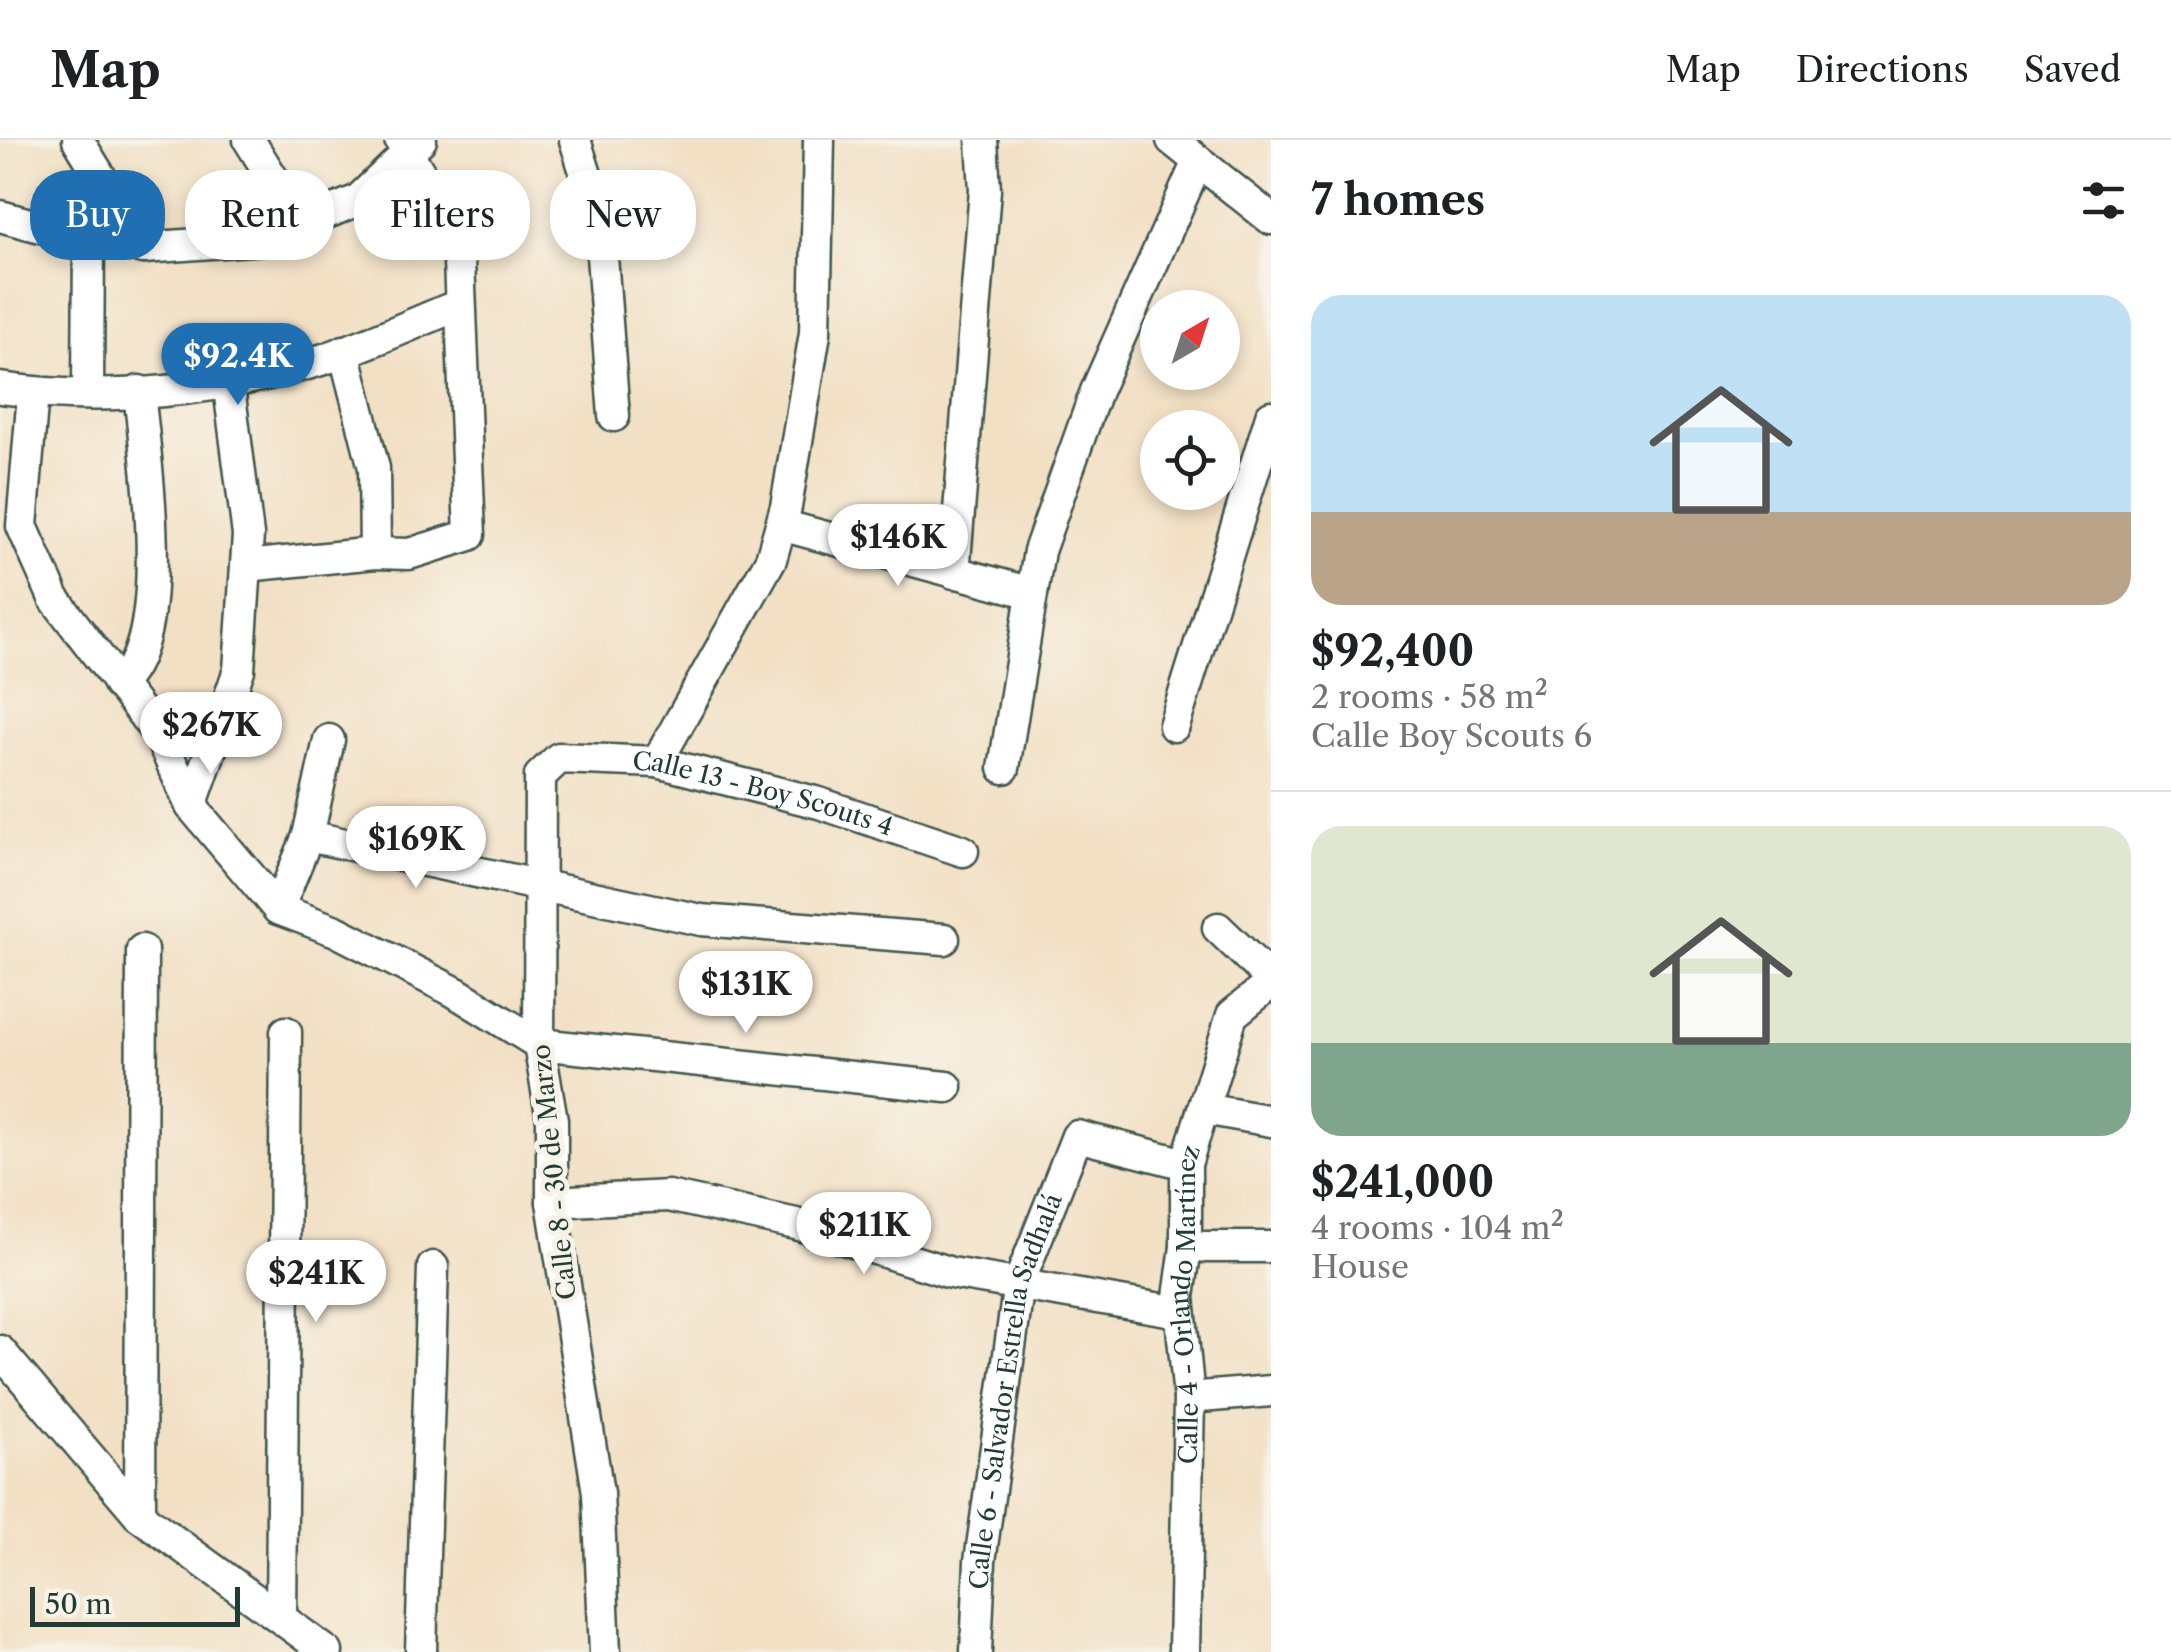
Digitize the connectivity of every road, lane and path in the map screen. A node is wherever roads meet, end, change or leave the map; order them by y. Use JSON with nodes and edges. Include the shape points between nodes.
{"nodes":[{"id":1,"x":78,"y":140,"type":"edge"},
{"id":2,"x":248,"y":140,"type":"edge"},
{"id":3,"x":575,"y":140,"type":"edge"},
{"id":4,"x":820,"y":140,"type":"edge"},
{"id":5,"x":982,"y":140,"type":"edge"},
{"id":6,"x":1172,"y":140,"type":"edge"},
{"id":7,"x":410,"y":144,"type":"edge"},
{"id":8,"x":1198,"y":161,"type":"junction"},
{"id":9,"x":96,"y":170,"type":"edge"},
{"id":10,"x":267,"y":170,"type":"edge"},
{"id":11,"x":334,"y":210,"type":"edge"},
{"id":12,"x":0,"y":216,"type":"edge"},
{"id":13,"x":1271,"y":219,"type":"edge"},
{"id":14,"x":30,"y":224,"type":"edge"},
{"id":15,"x":89,"y":260,"type":"edge"},
{"id":16,"x":459,"y":306,"type":"junction"},
{"id":17,"x":344,"y":351,"type":"junction"},
{"id":18,"x":228,"y":380,"type":"junction"},
{"id":19,"x":0,"y":388,"type":"edge"},
{"id":20,"x":139,"y":391,"type":"junction"},
{"id":21,"x":88,"y":392,"type":"junction"},
{"id":22,"x":33,"y":393,"type":"junction"},
{"id":23,"x":614,"y":416,"type":"dead end"},
{"id":24,"x":1271,"y":416,"type":"edge"},
{"id":25,"x":781,"y":526,"type":"junction"},
{"id":26,"x":376,"y":553,"type":"junction"},
{"id":27,"x":246,"y":566,"type":"junction"},
{"id":28,"x":954,"y":573,"type":"junction"},
{"id":29,"x":1032,"y":594,"type":"junction"},
{"id":30,"x":118,"y":684,"type":"junction"},
{"id":31,"x":1174,"y":726,"type":"dead end"},
{"id":32,"x":329,"y":740,"type":"dead end"},
{"id":33,"x":559,"y":758,"type":"joint"},
{"id":34,"x":657,"y":762,"type":"junction"},
{"id":35,"x":1004,"y":768,"type":"dead end"},
{"id":36,"x":191,"y":806,"type":"junction"},
{"id":37,"x":308,"y":836,"type":"junction"},
{"id":38,"x":962,"y":851,"type":"dead end"},
{"id":39,"x":536,"y":887,"type":"junction"},
{"id":40,"x":278,"y":909,"type":"junction"},
{"id":41,"x":1218,"y":928,"type":"dead end"},
{"id":42,"x":944,"y":939,"type":"dead end"},
{"id":43,"x":142,"y":950,"type":"dead end"},
{"id":44,"x":1267,"y":988,"type":"edge"},
{"id":45,"x":286,"y":1032,"type":"dead end"},
{"id":46,"x":539,"y":1044,"type":"junction"},
{"id":47,"x":946,"y":1087,"type":"dead end"},
{"id":48,"x":1204,"y":1110,"type":"junction"},
{"id":49,"x":1271,"y":1122,"type":"edge"},
{"id":50,"x":1186,"y":1164,"type":"junction"},
{"id":51,"x":552,"y":1202,"type":"junction"},
{"id":52,"x":1186,"y":1247,"type":"junction"},
{"id":53,"x":1271,"y":1247,"type":"edge"},
{"id":54,"x":433,"y":1266,"type":"dead end"},
{"id":55,"x":1019,"y":1283,"type":"junction"},
{"id":56,"x":1179,"y":1312,"type":"junction"},
{"id":57,"x":0,"y":1351,"type":"edge"},
{"id":58,"x":1271,"y":1391,"type":"edge"},
{"id":59,"x":1189,"y":1398,"type":"junction"},
{"id":60,"x":140,"y":1516,"type":"junction"},
{"id":61,"x":281,"y":1618,"type":"junction"},
{"id":62,"x":327,"y":1652,"type":"edge"},
{"id":63,"x":420,"y":1652,"type":"edge"},
{"id":64,"x":604,"y":1652,"type":"edge"},
{"id":65,"x":976,"y":1652,"type":"edge"},
{"id":66,"x":1184,"y":1652,"type":"edge"}],
"edges":[{"from":1,"to":9,"type":"street"},
{"from":2,"to":10,"type":"street"},
{"from":3,"to":23,"type":"street","via":[[599,216]]},
{"from":4,"to":25,"type":"street","via":[[815,332]]},
{"from":5,"to":28,"type":"street","via":[[985,190]]},
{"from":6,"to":8,"type":"street"},
{"from":7,"to":11,"type":"street","via":[[358,200]]},
{"from":7,"to":16,"type":"street","via":[[458,236]]},
{"from":8,"to":13,"type":"street"},
{"from":8,"to":29,"type":"street","via":[[1096,391],[1039,552]]},
{"from":12,"to":14,"type":"street"},
{"from":15,"to":21,"type":"street"},
{"from":16,"to":17,"type":"street"},
{"from":16,"to":26,"type":"street","via":[[470,534],[409,554]]},
{"from":17,"to":18,"type":"street"},
{"from":17,"to":26,"type":"street","via":[[374,468]]},
{"from":18,"to":20,"type":"street"},
{"from":18,"to":27,"type":"street"},
{"from":19,"to":22,"type":"street"},
{"from":20,"to":21,"type":"street"},
{"from":20,"to":30,"type":"street","via":[[153,557],[140,652]]},
{"from":21,"to":22,"type":"street"},
{"from":22,"to":30,"type":"street","via":[[22,526],[54,598]]},
{"from":24,"to":31,"type":"street"},
{"from":25,"to":28,"type":"street"},
{"from":25,"to":34,"type":"street","via":[[771,559]]},
{"from":26,"to":27,"type":"street"},
{"from":27,"to":36,"type":"street","via":[[239,670]]},
{"from":28,"to":29,"type":"street"},
{"from":29,"to":35,"type":"street"},
{"from":30,"to":36,"type":"street","via":[[160,737]]},
{"from":32,"to":37,"type":"street"},
{"from":33,"to":34,"type":"street","name":"Calle 13 - Boy Scouts 4"},
{"from":33,"to":39,"type":"street","name":"Calle 8 - 30 de Marzo","via":[[540,776]]},
{"from":34,"to":38,"type":"street","name":"Calle 13 - Boy Scouts 4","via":[[819,802]]},
{"from":36,"to":40,"type":"street"},
{"from":37,"to":39,"type":"street"},
{"from":37,"to":40,"type":"street"},
{"from":39,"to":42,"type":"street","via":[[701,920]]},
{"from":39,"to":46,"type":"street","name":"Calle 8 - 30 de Marzo"},
{"from":40,"to":46,"type":"street","via":[[438,983]]},
{"from":41,"to":44,"type":"street"},
{"from":43,"to":60,"type":"street"},
{"from":44,"to":48,"type":"street","name":"Calle 4 - Orlando Martínez","via":[[1232,1016]]},
{"from":45,"to":61,"type":"street"},
{"from":46,"to":47,"type":"street"},
{"from":46,"to":51,"type":"street","name":"Calle 8 - 30 de Marzo","via":[[552,1120]]},
{"from":48,"to":49,"type":"street"},
{"from":48,"to":50,"type":"street","name":"Calle 4 - Orlando Martínez"},
{"from":50,"to":52,"type":"street","name":"Calle 4 - Orlando Martínez"},
{"from":50,"to":55,"type":"street","name":"Calle 6 - Salvador Estrella Sadhalá","via":[[1077,1136]]},
{"from":51,"to":55,"type":"street","via":[[668,1196],[796,1224],[952,1272]]},
{"from":51,"to":64,"type":"street","name":"Calle 8 - 30 de Marzo","via":[[598,1493]]},
{"from":52,"to":53,"type":"street"},
{"from":52,"to":56,"type":"street","name":"Calle 4 - Orlando Martínez"},
{"from":54,"to":63,"type":"street"},
{"from":55,"to":56,"type":"street"},
{"from":55,"to":65,"type":"street","name":"Calle 6 - Salvador Estrella Sadhalá","via":[[980,1561]]},
{"from":56,"to":59,"type":"street","name":"Calle 4 - Orlando Martínez"},
{"from":57,"to":60,"type":"street"},
{"from":58,"to":59,"type":"street"},
{"from":59,"to":66,"type":"street","name":"Calle 4 - Orlando Martínez"},
{"from":60,"to":61,"type":"street"},
{"from":61,"to":62,"type":"street"}]}
